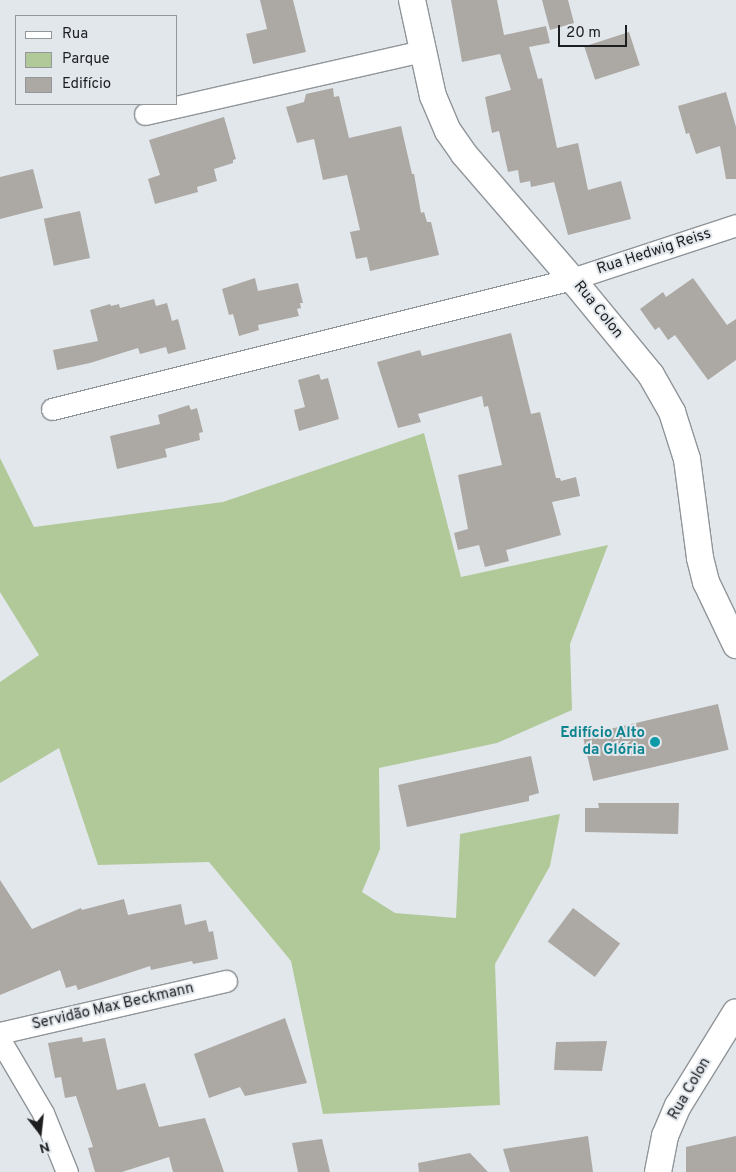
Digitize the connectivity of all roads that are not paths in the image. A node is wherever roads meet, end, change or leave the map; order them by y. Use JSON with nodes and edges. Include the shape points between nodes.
{"nodes":[{"id":1,"x":412,"y":0,"type":"edge"},
{"id":2,"x":423,"y":51,"type":"junction"},
{"id":3,"x":144,"y":114,"type":"dead end"},
{"id":4,"x":736,"y":226,"type":"edge"},
{"id":5,"x":572,"y":278,"type":"junction"},
{"id":6,"x":52,"y":409,"type":"dead end"},
{"id":7,"x":736,"y":646,"type":"edge"},
{"id":8,"x":226,"y":981,"type":"dead end"},
{"id":9,"x":736,"y":1012,"type":"edge"},
{"id":10,"x":0,"y":1033,"type":"edge"},
{"id":11,"x":0,"y":1040,"type":"edge"},
{"id":12,"x":67,"y":1172,"type":"edge"},
{"id":13,"x":658,"y":1172,"type":"edge"}],
"edges":[{"from":1,"to":2,"type":"street","name":"Rua Colon"},
{"from":2,"to":3,"type":"street"},
{"from":2,"to":5,"type":"street","name":"Rua Colon","via":[[433,96],[448,132]]},
{"from":4,"to":5,"type":"street","name":"Rua Hedwig Reiss"},
{"from":5,"to":6,"type":"street","name":"Rua Hedwig Reiss"},
{"from":5,"to":7,"type":"street","name":"Rua Colon","via":[[651,375],[672,412],[687,459],[704,574]]},
{"from":8,"to":10,"type":"street","name":"Servidão Max Beckmann"},
{"from":9,"to":13,"type":"street","name":"Rua Colon","via":[[678,1106],[665,1136]]},
{"from":11,"to":12,"type":"street","via":[[43,1113]]}]}
